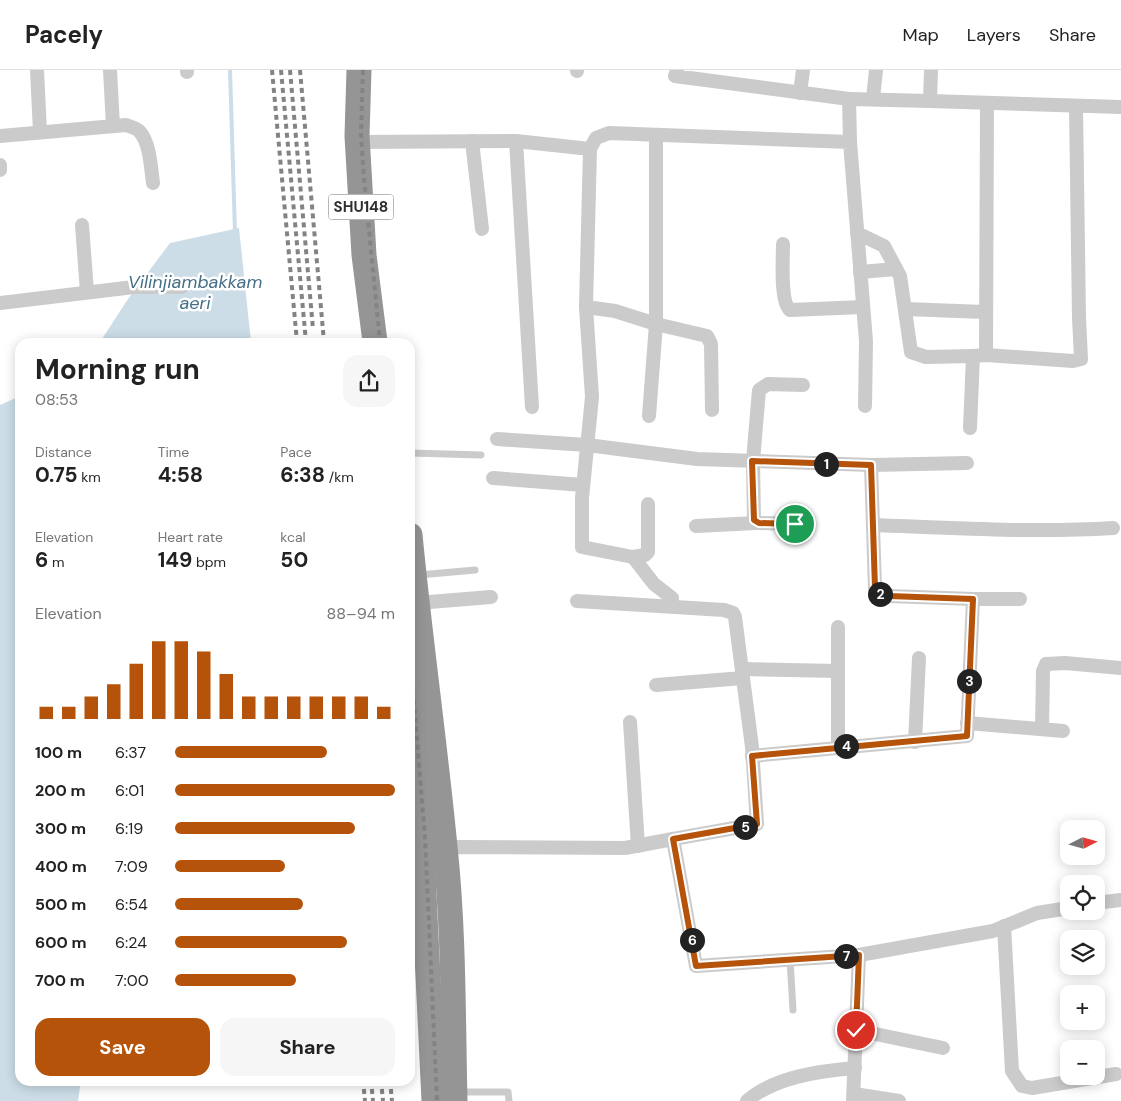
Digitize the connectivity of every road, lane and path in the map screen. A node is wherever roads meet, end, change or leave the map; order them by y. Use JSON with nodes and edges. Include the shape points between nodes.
{"nodes":[{"id":1,"x":37,"y":70,"type":"edge"},
{"id":2,"x":110,"y":70,"type":"edge"},
{"id":3,"x":359,"y":70,"type":"edge"},
{"id":4,"x":374,"y":70,"type":"edge"},
{"id":5,"x":677,"y":70,"type":"edge"},
{"id":6,"x":804,"y":70,"type":"edge"},
{"id":7,"x":876,"y":70,"type":"edge"},
{"id":8,"x":931,"y":70,"type":"edge"},
{"id":9,"x":800,"y":92,"type":"junction"},
{"id":10,"x":849,"y":99,"type":"junction"},
{"id":11,"x":873,"y":99,"type":"junction"},
{"id":12,"x":930,"y":101,"type":"junction"},
{"id":13,"x":987,"y":103,"type":"junction"},
{"id":14,"x":1076,"y":106,"type":"junction"},
{"id":15,"x":1121,"y":107,"type":"edge"},
{"id":16,"x":113,"y":126,"type":"junction"},
{"id":17,"x":40,"y":132,"type":"junction"},
{"id":18,"x":656,"y":135,"type":"junction"},
{"id":19,"x":0,"y":136,"type":"edge"},
{"id":20,"x":472,"y":141,"type":"junction"},
{"id":21,"x":516,"y":141,"type":"junction"},
{"id":22,"x":365,"y":142,"type":"junction"},
{"id":23,"x":850,"y":142,"type":"junction"},
{"id":24,"x":590,"y":149,"type":"junction"},
{"id":25,"x":0,"y":165,"type":"edge"},
{"id":26,"x":0,"y":170,"type":"edge"},
{"id":27,"x":153,"y":183,"type":"dead end"},
{"id":28,"x":82,"y":225,"type":"dead end"},
{"id":29,"x":482,"y":228,"type":"dead end"},
{"id":30,"x":857,"y":233,"type":"junction"},
{"id":31,"x":783,"y":244,"type":"dead end"},
{"id":32,"x":896,"y":269,"type":"junction"},
{"id":33,"x":860,"y":272,"type":"junction"},
{"id":34,"x":182,"y":287,"type":"dead end"},
{"id":35,"x":87,"y":292,"type":"junction"},
{"id":36,"x":0,"y":303,"type":"edge"},
{"id":37,"x":863,"y":306,"type":"junction"},
{"id":38,"x":586,"y":307,"type":"junction"},
{"id":39,"x":905,"y":309,"type":"junction"},
{"id":40,"x":985,"y":312,"type":"junction"},
{"id":41,"x":656,"y":324,"type":"junction"},
{"id":42,"x":374,"y":338,"type":"edge"},
{"id":43,"x":390,"y":338,"type":"edge"},
{"id":44,"x":980,"y":356,"type":"junction"},
{"id":45,"x":803,"y":385,"type":"dead end"},
{"id":46,"x":865,"y":406,"type":"dead end"},
{"id":47,"x":532,"y":407,"type":"dead end"},
{"id":48,"x":712,"y":410,"type":"dead end"},
{"id":49,"x":649,"y":416,"type":"dead end"},
{"id":50,"x":970,"y":428,"type":"dead end"},
{"id":51,"x":497,"y":439,"type":"dead end"},
{"id":52,"x":587,"y":445,"type":"junction"},
{"id":53,"x":415,"y":453,"type":"edge"},
{"id":54,"x":481,"y":455,"type":"dead end"},
{"id":55,"x":752,"y":461,"type":"junction"},
{"id":56,"x":967,"y":463,"type":"dead end"},
{"id":57,"x":871,"y":465,"type":"junction"},
{"id":58,"x":493,"y":478,"type":"dead end"},
{"id":59,"x":583,"y":485,"type":"junction"},
{"id":60,"x":648,"y":504,"type":"dead end"},
{"id":61,"x":756,"y":522,"type":"junction"},
{"id":62,"x":795,"y":524,"type":"dead end"},
{"id":63,"x":872,"y":525,"type":"junction"},
{"id":64,"x":696,"y":526,"type":"dead end"},
{"id":65,"x":1113,"y":528,"type":"dead end"},
{"id":66,"x":633,"y":557,"type":"junction"},
{"id":67,"x":475,"y":570,"type":"dead end"},
{"id":68,"x":415,"y":576,"type":"edge"},
{"id":69,"x":415,"y":585,"type":"edge"},
{"id":70,"x":491,"y":597,"type":"dead end"},
{"id":71,"x":672,"y":598,"type":"dead end"},
{"id":72,"x":973,"y":599,"type":"junction"},
{"id":73,"x":1020,"y":599,"type":"dead end"},
{"id":74,"x":577,"y":601,"type":"dead end"},
{"id":75,"x":417,"y":603,"type":"junction"},
{"id":76,"x":838,"y":627,"type":"dead end"},
{"id":77,"x":918,"y":658,"type":"dead end"},
{"id":78,"x":1121,"y":668,"type":"edge"},
{"id":79,"x":838,"y":671,"type":"junction"},
{"id":80,"x":743,"y":674,"type":"junction"},
{"id":81,"x":656,"y":685,"type":"dead end"},
{"id":82,"x":630,"y":722,"type":"dead end"},
{"id":83,"x":967,"y":723,"type":"junction"},
{"id":84,"x":415,"y":727,"type":"edge"},
{"id":85,"x":1042,"y":729,"type":"junction"},
{"id":86,"x":1063,"y":731,"type":"dead end"},
{"id":87,"x":915,"y":742,"type":"junction"},
{"id":88,"x":838,"y":746,"type":"junction"},
{"id":89,"x":752,"y":756,"type":"junction"},
{"id":90,"x":673,"y":839,"type":"junction"},
{"id":91,"x":638,"y":846,"type":"junction"},
{"id":92,"x":434,"y":850,"type":"junction"},
{"id":93,"x":1121,"y":900,"type":"edge"},
{"id":94,"x":1105,"y":902,"type":"edge"},
{"id":95,"x":1060,"y":909,"type":"edge"},
{"id":96,"x":1004,"y":926,"type":"junction"},
{"id":97,"x":859,"y":955,"type":"junction"},
{"id":98,"x":790,"y":959,"type":"junction"},
{"id":99,"x":793,"y":1010,"type":"dead end"},
{"id":100,"x":856,"y":1030,"type":"junction"},
{"id":101,"x":942,"y":1048,"type":"dead end"},
{"id":102,"x":855,"y":1068,"type":"junction"},
{"id":103,"x":1116,"y":1074,"type":"dead end"},
{"id":104,"x":448,"y":1098,"type":"edge"},
{"id":105,"x":853,"y":1098,"type":"edge"},
{"id":106,"x":509,"y":1101,"type":"edge"},
{"id":107,"x":747,"y":1101,"type":"edge"},
{"id":108,"x":899,"y":1101,"type":"edge"}],
"edges":[{"from":1,"to":17,"type":"street"},
{"from":2,"to":16,"type":"street"},
{"from":3,"to":22,"type":"highway","number":"SHU148"},
{"from":4,"to":22,"type":"highway"},
{"from":5,"to":9,"type":"street","via":[[675,76]]},
{"from":6,"to":9,"type":"street"},
{"from":7,"to":11,"type":"street"},
{"from":8,"to":12,"type":"street"},
{"from":9,"to":10,"type":"street"},
{"from":10,"to":11,"type":"street"},
{"from":10,"to":23,"type":"street"},
{"from":11,"to":12,"type":"street"},
{"from":12,"to":13,"type":"street"},
{"from":13,"to":14,"type":"street"},
{"from":13,"to":40,"type":"street"},
{"from":14,"to":15,"type":"street"},
{"from":14,"to":44,"type":"street","via":[[1081,359]]},
{"from":16,"to":17,"type":"street"},
{"from":16,"to":27,"type":"street","via":[[126,126],[140,132],[150,157]]},
{"from":17,"to":19,"type":"street"},
{"from":18,"to":23,"type":"street"},
{"from":18,"to":24,"type":"street","via":[[609,133],[596,138]]},
{"from":18,"to":41,"type":"street"},
{"from":20,"to":21,"type":"street"},
{"from":20,"to":22,"type":"street"},
{"from":20,"to":29,"type":"street"},
{"from":21,"to":24,"type":"street"},
{"from":21,"to":47,"type":"street"},
{"from":22,"to":42,"type":"highway","number":"SHU148","via":[[364,255]]},
{"from":22,"to":43,"type":"highway"},
{"from":23,"to":30,"type":"street"},
{"from":24,"to":38,"type":"street"},
{"from":25,"to":26,"type":"street"},
{"from":28,"to":35,"type":"street"},
{"from":30,"to":32,"type":"street","via":[[884,246]]},
{"from":30,"to":33,"type":"street"},
{"from":31,"to":37,"type":"street","via":[[784,299],[790,310]]},
{"from":32,"to":33,"type":"street"},
{"from":32,"to":39,"type":"street"},
{"from":33,"to":37,"type":"street"},
{"from":34,"to":35,"type":"street","via":[[134,287]]},
{"from":35,"to":36,"type":"street"},
{"from":37,"to":46,"type":"street"},
{"from":38,"to":41,"type":"street","via":[[615,311]]},
{"from":38,"to":52,"type":"street","via":[[592,397]]},
{"from":39,"to":40,"type":"street"},
{"from":39,"to":44,"type":"street","via":[[911,352],[926,357]]},
{"from":40,"to":44,"type":"street"},
{"from":41,"to":48,"type":"street","via":[[703,334],[711,341]]},
{"from":41,"to":49,"type":"street"},
{"from":44,"to":50,"type":"street"},
{"from":45,"to":55,"type":"street","via":[[768,384],[759,390]]},
{"from":51,"to":52,"type":"street"},
{"from":52,"to":55,"type":"street","via":[[697,459]]},
{"from":52,"to":59,"type":"street"},
{"from":53,"to":54,"type":"lane"},
{"from":55,"to":57,"type":"street"},
{"from":55,"to":61,"type":"street","via":[[753,517]]},
{"from":56,"to":57,"type":"street"},
{"from":57,"to":63,"type":"street"},
{"from":58,"to":59,"type":"street"},
{"from":59,"to":66,"type":"street","via":[[582,548]]},
{"from":60,"to":66,"type":"street","via":[[648,552],[643,557]]},
{"from":61,"to":62,"type":"street"},
{"from":61,"to":64,"type":"street"},
{"from":63,"to":65,"type":"street","via":[[998,530]]},
{"from":63,"to":72,"type":"street","via":[[875,588],[880,594]]},
{"from":66,"to":71,"type":"street","via":[[654,584]]},
{"from":67,"to":68,"type":"lane"},
{"from":69,"to":75,"type":"highway"},
{"from":70,"to":75,"type":"street"},
{"from":72,"to":73,"type":"street"},
{"from":72,"to":83,"type":"street"},
{"from":74,"to":80,"type":"street","via":[[730,611],[735,617]]},
{"from":75,"to":92,"type":"highway"},
{"from":76,"to":79,"type":"street"},
{"from":77,"to":87,"type":"street"},
{"from":78,"to":85,"type":"street","via":[[1046,664],[1043,671]]},
{"from":79,"to":80,"type":"street"},
{"from":79,"to":88,"type":"street"},
{"from":80,"to":81,"type":"street"},
{"from":80,"to":89,"type":"street"},
{"from":82,"to":91,"type":"street"},
{"from":83,"to":85,"type":"street"},
{"from":83,"to":87,"type":"street","via":[[967,736]]},
{"from":84,"to":92,"type":"highway"},
{"from":85,"to":86,"type":"street"},
{"from":87,"to":88,"type":"street"},
{"from":88,"to":89,"type":"street"},
{"from":89,"to":90,"type":"street","via":[[757,824]]},
{"from":90,"to":91,"type":"street"},
{"from":90,"to":98,"type":"street","via":[[696,966]]},
{"from":91,"to":92,"type":"street"},
{"from":92,"to":104,"type":"highway"},
{"from":93,"to":94,"type":"street"},
{"from":95,"to":96,"type":"street","via":[[1038,913]]},
{"from":96,"to":97,"type":"street","via":[[993,931]]},
{"from":96,"to":103,"type":"street","via":[[1015,1080],[1032,1088]]},
{"from":97,"to":98,"type":"street"},
{"from":97,"to":100,"type":"street"},
{"from":98,"to":99,"type":"lane"},
{"from":100,"to":101,"type":"street"},
{"from":100,"to":102,"type":"street"},
{"from":102,"to":105,"type":"street"},
{"from":102,"to":107,"type":"street","via":[[800,1075],[755,1094]]},
{"from":104,"to":106,"type":"lane","via":[[508,1092]]},
{"from":105,"to":108,"type":"street"}]}
